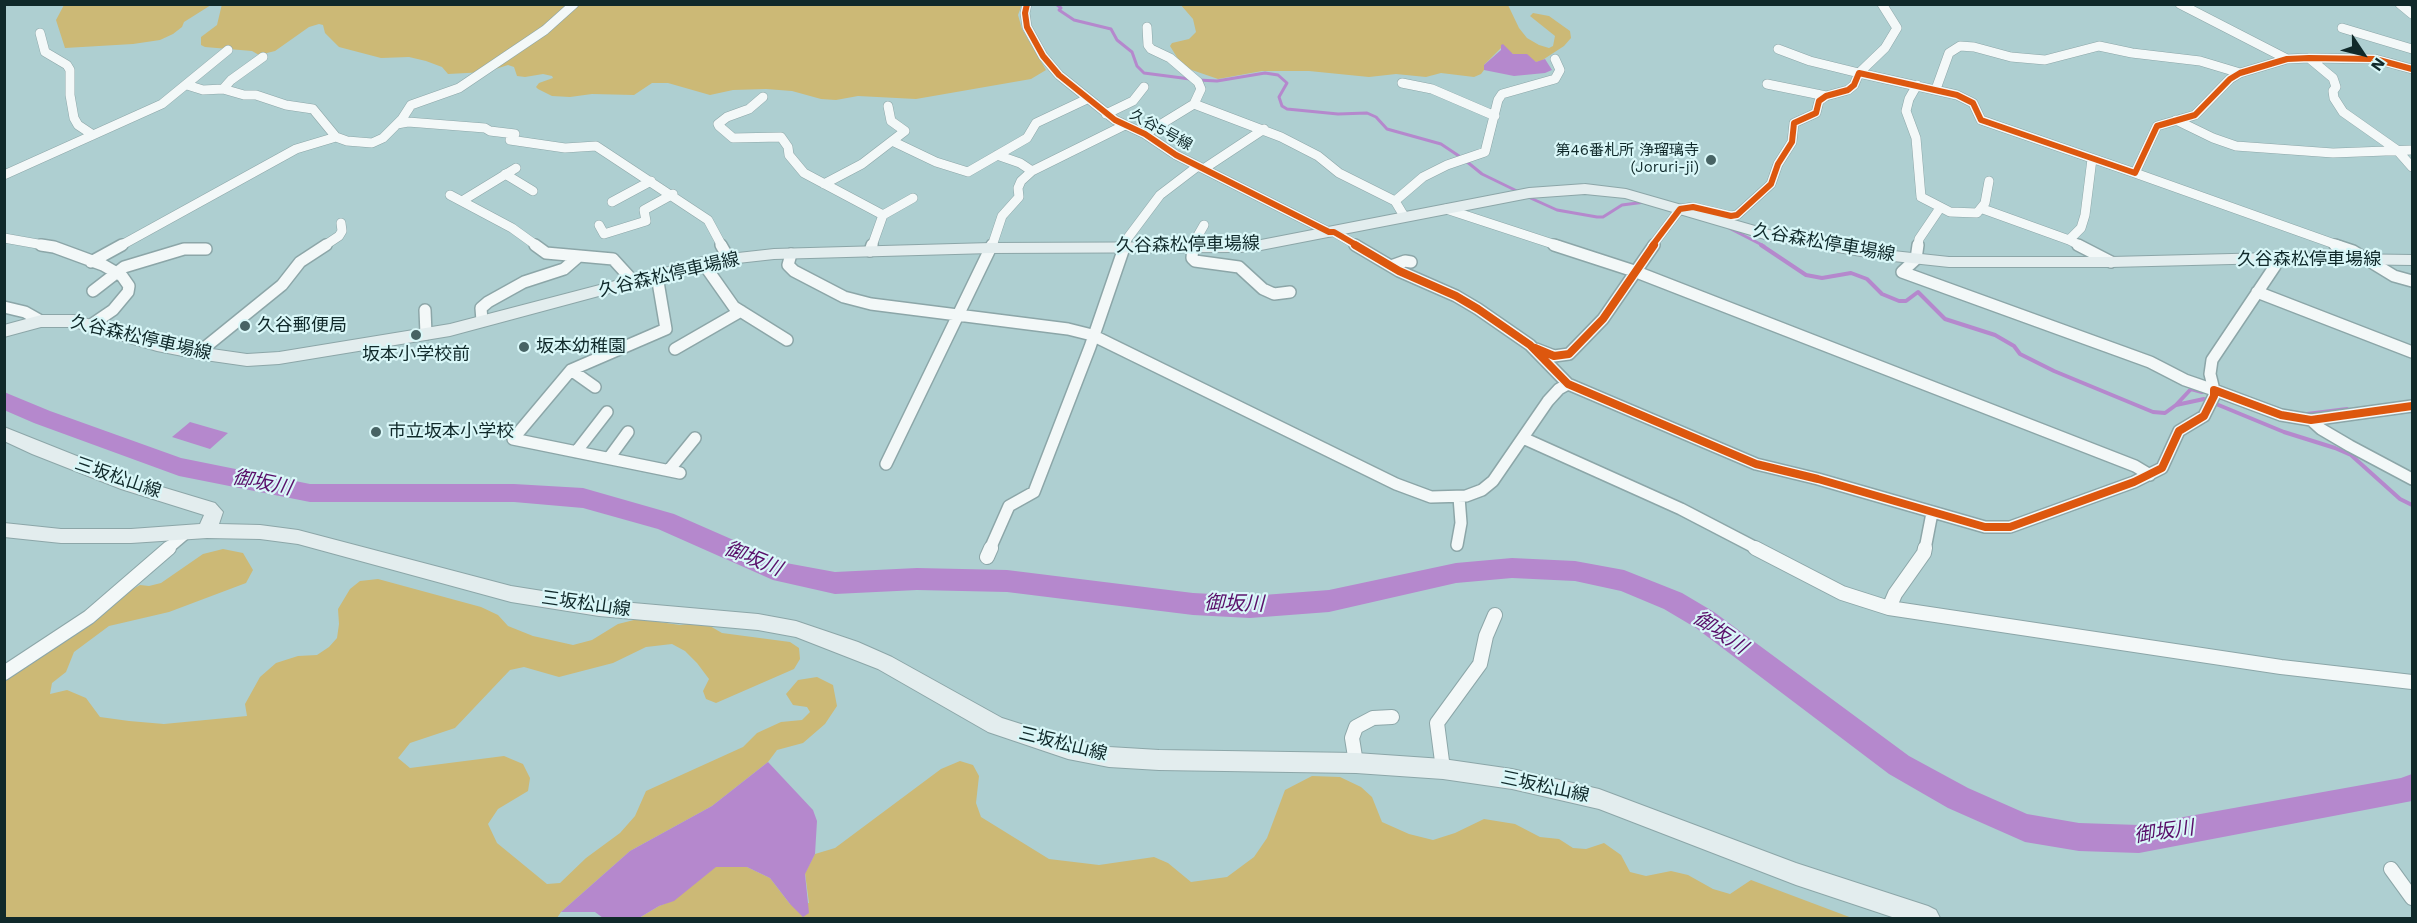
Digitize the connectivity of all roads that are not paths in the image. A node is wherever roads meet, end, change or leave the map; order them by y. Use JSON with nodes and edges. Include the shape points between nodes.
{"nodes":[{"id":1,"x":574,"y":4,"type":"edge"},
{"id":2,"x":1026,"y":4,"type":"edge"},
{"id":3,"x":1882,"y":4,"type":"edge"},
{"id":4,"x":2180,"y":4,"type":"edge"},
{"id":5,"x":2400,"y":4,"type":"edge"},
{"id":6,"x":2412,"y":14,"type":"edge"},
{"id":7,"x":1147,"y":27,"type":"dead end"},
{"id":8,"x":2342,"y":28,"type":"dead end"},
{"id":9,"x":40,"y":33,"type":"dead end"},
{"id":10,"x":1778,"y":49,"type":"dead end"},
{"id":11,"x":2412,"y":49,"type":"edge"},
{"id":12,"x":228,"y":50,"type":"dead end"},
{"id":13,"x":263,"y":57,"type":"dead end"},
{"id":14,"x":2309,"y":58,"type":"junction"},
{"id":15,"x":1555,"y":59,"type":"dead end"},
{"id":16,"x":2287,"y":59,"type":"junction"},
{"id":17,"x":2412,"y":69,"type":"edge"},
{"id":18,"x":1859,"y":73,"type":"junction"},
{"id":19,"x":2240,"y":73,"type":"junction"},
{"id":20,"x":1402,"y":83,"type":"dead end"},
{"id":21,"x":1767,"y":84,"type":"dead end"},
{"id":22,"x":187,"y":85,"type":"junction"},
{"id":23,"x":1917,"y":85,"type":"junction"},
{"id":24,"x":1144,"y":87,"type":"dead end"},
{"id":25,"x":223,"y":89,"type":"junction"},
{"id":26,"x":1936,"y":89,"type":"junction"},
{"id":27,"x":1826,"y":96,"type":"junction"},
{"id":28,"x":763,"y":97,"type":"dead end"},
{"id":29,"x":1087,"y":99,"type":"junction"},
{"id":30,"x":1194,"y":104,"type":"junction"},
{"id":31,"x":888,"y":106,"type":"dead end"},
{"id":32,"x":1106,"y":114,"type":"junction"},
{"id":33,"x":1495,"y":116,"type":"junction"},
{"id":34,"x":2176,"y":120,"type":"junction"},
{"id":35,"x":397,"y":124,"type":"junction"},
{"id":36,"x":1125,"y":125,"type":"junction"},
{"id":37,"x":1264,"y":129,"type":"junction"},
{"id":38,"x":1145,"y":134,"type":"junction"},
{"id":39,"x":93,"y":135,"type":"junction"},
{"id":40,"x":336,"y":137,"type":"junction"},
{"id":41,"x":892,"y":141,"type":"junction"},
{"id":42,"x":2397,"y":150,"type":"junction"},
{"id":43,"x":2412,"y":150,"type":"edge"},
{"id":44,"x":997,"y":155,"type":"junction"},
{"id":45,"x":2092,"y":159,"type":"junction"},
{"id":46,"x":1202,"y":167,"type":"junction"},
{"id":47,"x":2412,"y":167,"type":"edge"},
{"id":48,"x":516,"y":168,"type":"dead end"},
{"id":49,"x":1032,"y":171,"type":"junction"},
{"id":50,"x":2135,"y":173,"type":"junction"},
{"id":51,"x":505,"y":174,"type":"junction"},
{"id":52,"x":4,"y":175,"type":"edge"},
{"id":53,"x":651,"y":181,"type":"junction"},
{"id":54,"x":1989,"y":181,"type":"dead end"},
{"id":55,"x":824,"y":184,"type":"junction"},
{"id":56,"x":533,"y":191,"type":"dead end"},
{"id":57,"x":673,"y":194,"type":"junction"},
{"id":58,"x":450,"y":195,"type":"dead end"},
{"id":59,"x":913,"y":198,"type":"dead end"},
{"id":60,"x":462,"y":201,"type":"junction"},
{"id":61,"x":1395,"y":201,"type":"junction"},
{"id":62,"x":612,"y":202,"type":"dead end"},
{"id":63,"x":1446,"y":208,"type":"junction"},
{"id":64,"x":1940,"y":208,"type":"junction"},
{"id":65,"x":1983,"y":209,"type":"junction"},
{"id":66,"x":1680,"y":210,"type":"junction"},
{"id":67,"x":884,"y":215,"type":"junction"},
{"id":68,"x":1404,"y":216,"type":"junction"},
{"id":69,"x":341,"y":223,"type":"dead end"},
{"id":70,"x":599,"y":225,"type":"dead end"},
{"id":71,"x":1204,"y":225,"type":"dead end"},
{"id":72,"x":1329,"y":232,"type":"junction"},
{"id":73,"x":4,"y":238,"type":"edge"},
{"id":74,"x":2069,"y":240,"type":"junction"},
{"id":75,"x":1125,"y":246,"type":"junction"},
{"id":76,"x":1192,"y":246,"type":"junction"},
{"id":77,"x":991,"y":248,"type":"junction"},
{"id":78,"x":206,"y":249,"type":"dead end"},
{"id":79,"x":870,"y":251,"type":"junction"},
{"id":80,"x":791,"y":254,"type":"junction"},
{"id":81,"x":579,"y":256,"type":"junction"},
{"id":82,"x":729,"y":258,"type":"junction"},
{"id":83,"x":2272,"y":258,"type":"junction"},
{"id":84,"x":1916,"y":259,"type":"junction"},
{"id":85,"x":2368,"y":260,"type":"junction"},
{"id":86,"x":2412,"y":260,"type":"edge"},
{"id":87,"x":91,"y":262,"type":"junction"},
{"id":88,"x":1411,"y":262,"type":"dead end"},
{"id":89,"x":2111,"y":262,"type":"junction"},
{"id":90,"x":704,"y":263,"type":"junction"},
{"id":91,"x":1391,"y":266,"type":"junction"},
{"id":92,"x":1634,"y":271,"type":"junction"},
{"id":93,"x":117,"y":272,"type":"junction"},
{"id":94,"x":657,"y":276,"type":"junction"},
{"id":95,"x":503,"y":279,"type":"dead end"},
{"id":96,"x":2412,"y":281,"type":"edge"},
{"id":97,"x":634,"y":282,"type":"junction"},
{"id":98,"x":514,"y":287,"type":"junction"},
{"id":99,"x":93,"y":291,"type":"dead end"},
{"id":100,"x":1290,"y":292,"type":"dead end"},
{"id":101,"x":2257,"y":292,"type":"junction"},
{"id":102,"x":4,"y":307,"type":"edge"},
{"id":103,"x":425,"y":310,"type":"dead end"},
{"id":104,"x":741,"y":311,"type":"junction"},
{"id":105,"x":958,"y":314,"type":"junction"},
{"id":106,"x":41,"y":321,"type":"junction"},
{"id":107,"x":482,"y":321,"type":"junction"},
{"id":108,"x":91,"y":325,"type":"junction"},
{"id":109,"x":4,"y":331,"type":"edge"},
{"id":110,"x":426,"y":334,"type":"junction"},
{"id":111,"x":1092,"y":335,"type":"junction"},
{"id":112,"x":787,"y":340,"type":"dead end"},
{"id":113,"x":1530,"y":345,"type":"junction"},
{"id":114,"x":675,"y":349,"type":"dead end"},
{"id":115,"x":2412,"y":352,"type":"edge"},
{"id":116,"x":198,"y":353,"type":"junction"},
{"id":117,"x":571,"y":370,"type":"junction"},
{"id":118,"x":1568,"y":384,"type":"junction"},
{"id":119,"x":595,"y":387,"type":"dead end"},
{"id":120,"x":2214,"y":390,"type":"junction"},
{"id":121,"x":2412,"y":406,"type":"edge"},
{"id":122,"x":607,"y":412,"type":"dead end"},
{"id":123,"x":2311,"y":420,"type":"junction"},
{"id":124,"x":628,"y":432,"type":"dead end"},
{"id":125,"x":4,"y":433,"type":"edge"},
{"id":126,"x":695,"y":438,"type":"dead end"},
{"id":127,"x":1523,"y":438,"type":"junction"},
{"id":128,"x":576,"y":452,"type":"junction"},
{"id":129,"x":609,"y":458,"type":"junction"},
{"id":130,"x":886,"y":464,"type":"dead end"},
{"id":131,"x":2150,"y":475,"type":"junction"},
{"id":132,"x":2412,"y":479,"type":"edge"},
{"id":133,"x":1459,"y":497,"type":"junction"},
{"id":134,"x":1932,"y":513,"type":"junction"},
{"id":135,"x":4,"y":530,"type":"edge"},
{"id":136,"x":197,"y":532,"type":"junction"},
{"id":137,"x":1457,"y":545,"type":"dead end"},
{"id":138,"x":987,"y":557,"type":"dead end"},
{"id":139,"x":1889,"y":608,"type":"junction"},
{"id":140,"x":1495,"y":615,"type":"dead end"},
{"id":141,"x":4,"y":673,"type":"edge"},
{"id":142,"x":2412,"y":682,"type":"edge"},
{"id":143,"x":1392,"y":717,"type":"dead end"},
{"id":144,"x":1356,"y":763,"type":"junction"},
{"id":145,"x":1443,"y":769,"type":"junction"},
{"id":146,"x":2391,"y":869,"type":"dead end"},
{"id":147,"x":2412,"y":898,"type":"edge"},
{"id":148,"x":1928,"y":918,"type":"edge"}],
"edges":[{"from":1,"to":35,"type":"street","via":[[545,30],[459,88],[411,105]]},
{"from":2,"to":29,"type":"street","name":"久谷5号線","via":[[1028,27],[1043,56]]},
{"from":3,"to":18,"type":"street","via":[[1895,22],[1896,33]]},
{"from":4,"to":16,"type":"street"},
{"from":5,"to":6,"type":"street"},
{"from":7,"to":30,"type":"street","via":[[1151,49],[1170,58],[1196,80],[1201,89]]},
{"from":8,"to":11,"type":"street"},
{"from":9,"to":39,"type":"street","via":[[45,52],[70,70],[74,118]]},
{"from":10,"to":18,"type":"street"},
{"from":12,"to":22,"type":"street"},
{"from":13,"to":25,"type":"street"},
{"from":14,"to":16,"type":"street"},
{"from":14,"to":17,"type":"street","via":[[2375,59]]},
{"from":14,"to":42,"type":"street","via":[[2335,82],[2332,94],[2343,112]]},
{"from":15,"to":33,"type":"street","via":[[1560,70],[1555,78],[1502,94]]},
{"from":16,"to":19,"type":"street"},
{"from":18,"to":23,"type":"street"},
{"from":18,"to":27,"type":"street","via":[[1854,86]]},
{"from":19,"to":26,"type":"street","via":[[2208,62],[2099,46],[2045,60],[1960,46],[1949,53]]},
{"from":19,"to":34,"type":"street","via":[[2229,79],[2195,115]]},
{"from":20,"to":33,"type":"street","via":[[1432,89]]},
{"from":21,"to":27,"type":"street"},
{"from":22,"to":25,"type":"street","via":[[203,90]]},
{"from":22,"to":39,"type":"street","via":[[162,104]]},
{"from":23,"to":26,"type":"street"},
{"from":23,"to":64,"type":"street","via":[[1906,111],[1916,138],[1922,197]]},
{"from":24,"to":32,"type":"street","via":[[1133,101]]},
{"from":25,"to":40,"type":"street","via":[[313,109]]},
{"from":26,"to":45,"type":"street","via":[[1973,103],[1981,120]]},
{"from":27,"to":66,"type":"street","via":[[1819,101],[1816,113],[1794,123],[1792,142],[1771,183],[1737,215],[1693,207]]},
{"from":28,"to":55,"type":"street","via":[[719,126],[733,138],[781,137],[796,164]]},
{"from":29,"to":32,"type":"street","name":"久谷5号線"},
{"from":29,"to":44,"type":"street","via":[[1036,123],[1026,138]]},
{"from":30,"to":37,"type":"street"},
{"from":30,"to":38,"type":"street"},
{"from":31,"to":41,"type":"street","via":[[891,121],[904,131]]},
{"from":32,"to":36,"type":"street","name":"久谷5号線"},
{"from":33,"to":61,"type":"street","via":[[1485,152],[1424,177]]},
{"from":34,"to":42,"type":"street","via":[[2236,146],[2333,153]]},
{"from":34,"to":50,"type":"street","via":[[2157,126]]},
{"from":35,"to":40,"type":"street","via":[[372,143]]},
{"from":35,"to":53,"type":"street","via":[[485,128],[515,134],[510,140],[565,148],[596,146]]},
{"from":36,"to":38,"type":"street","name":"久谷5号線"},
{"from":36,"to":49,"type":"street"},
{"from":37,"to":46,"type":"street"},
{"from":37,"to":61,"type":"street"},
{"from":38,"to":46,"type":"street","name":"久谷5号線"},
{"from":39,"to":52,"type":"street"},
{"from":40,"to":87,"type":"street","via":[[296,149]]},
{"from":41,"to":44,"type":"street","via":[[936,162],[969,172]]},
{"from":41,"to":55,"type":"street","via":[[862,164]]},
{"from":42,"to":43,"type":"street"},
{"from":42,"to":47,"type":"street"},
{"from":44,"to":49,"type":"street"},
{"from":45,"to":50,"type":"street"},
{"from":45,"to":74,"type":"street","via":[[2085,214],[2081,228]]},
{"from":46,"to":72,"type":"street","name":"久谷5号線"},
{"from":46,"to":75,"type":"street","via":[[1160,195]]},
{"from":48,"to":51,"type":"street"},
{"from":49,"to":77,"type":"street","via":[[1021,181],[1019,197],[1002,216]]},
{"from":50,"to":85,"type":"street","via":[[2353,250]]},
{"from":51,"to":56,"type":"street"},
{"from":51,"to":60,"type":"street"},
{"from":53,"to":57,"type":"street"},
{"from":53,"to":62,"type":"street"},
{"from":54,"to":65,"type":"street"},
{"from":55,"to":67,"type":"street"},
{"from":57,"to":70,"type":"street","via":[[644,210],[646,221],[604,234]]},
{"from":57,"to":82,"type":"street","via":[[708,220]]},
{"from":58,"to":60,"type":"street"},
{"from":59,"to":67,"type":"street"},
{"from":60,"to":81,"type":"street","via":[[512,228],[546,253]]},
{"from":61,"to":68,"type":"street"},
{"from":63,"to":66,"type":"main road","name":"久谷森松停車場線","via":[[1529,193],[1585,189],[1626,194]]},
{"from":63,"to":68,"type":"main road","name":"久谷森松停車場線"},
{"from":63,"to":92,"type":"street"},
{"from":64,"to":65,"type":"street","via":[[1966,214]]},
{"from":64,"to":84,"type":"street","via":[[1919,239]]},
{"from":65,"to":74,"type":"street"},
{"from":66,"to":84,"type":"main road","name":"久谷森松停車場線","via":[[1768,235]]},
{"from":66,"to":92,"type":"street"},
{"from":67,"to":79,"type":"street"},
{"from":68,"to":72,"type":"main road","name":"久谷森松停車場線"},
{"from":69,"to":116,"type":"street","via":[[339,236],[300,262],[282,285]]},
{"from":71,"to":76,"type":"street"},
{"from":72,"to":76,"type":"main road","name":"久谷森松停車場線","via":[[1261,245]]},
{"from":72,"to":91,"type":"street","name":"久谷5号線"},
{"from":73,"to":87,"type":"street","via":[[54,247]]},
{"from":74,"to":89,"type":"street"},
{"from":75,"to":76,"type":"main road","name":"久谷森松停車場線"},
{"from":75,"to":77,"type":"main road","name":"久谷森松停車場線"},
{"from":75,"to":111,"type":"street"},
{"from":76,"to":100,"type":"street","via":[[1192,258],[1201,263],[1239,267],[1263,290],[1274,294]]},
{"from":77,"to":79,"type":"main road","name":"久谷森松停車場線"},
{"from":77,"to":105,"type":"street"},
{"from":78,"to":93,"type":"street","via":[[168,252]]},
{"from":79,"to":80,"type":"main road","name":"久谷森松停車場線"},
{"from":80,"to":82,"type":"main road","name":"久谷森松停車場線"},
{"from":80,"to":105,"type":"street","via":[[788,265],[794,271],[844,297]]},
{"from":81,"to":97,"type":"street","via":[[613,259]]},
{"from":81,"to":98,"type":"street","via":[[564,269]]},
{"from":82,"to":90,"type":"main road","name":"久谷森松停車場線"},
{"from":83,"to":85,"type":"main road","name":"久谷森松停車場線"},
{"from":83,"to":89,"type":"main road","name":"久谷森松停車場線"},
{"from":83,"to":101,"type":"street","via":[[2275,266]]},
{"from":84,"to":89,"type":"main road","name":"久谷森松停車場線"},
{"from":84,"to":120,"type":"street","via":[[1902,272],[2150,362]]},
{"from":85,"to":86,"type":"main road","name":"久谷森松停車場線"},
{"from":85,"to":96,"type":"street","via":[[2394,276]]},
{"from":87,"to":93,"type":"street"},
{"from":88,"to":91,"type":"street"},
{"from":90,"to":94,"type":"main road","name":"久谷森松停車場線"},
{"from":90,"to":104,"type":"street","via":[[734,307]]},
{"from":91,"to":113,"type":"street","name":"久谷5号線","via":[[1455,296]]},
{"from":92,"to":113,"type":"street","via":[[1603,319],[1569,354],[1554,356]]},
{"from":92,"to":131,"type":"street"},
{"from":93,"to":99,"type":"street"},
{"from":93,"to":108,"type":"street","via":[[129,286],[128,292],[113,310]]},
{"from":94,"to":97,"type":"main road","name":"久谷森松停車場線"},
{"from":94,"to":117,"type":"street","via":[[666,329]]},
{"from":95,"to":98,"type":"street"},
{"from":97,"to":107,"type":"main road","name":"久谷森松停車場線"},
{"from":98,"to":107,"type":"street","via":[[481,308]]},
{"from":101,"to":115,"type":"street"},
{"from":101,"to":120,"type":"street","via":[[2212,360]]},
{"from":102,"to":106,"type":"street"},
{"from":103,"to":110,"type":"street"},
{"from":104,"to":112,"type":"street"},
{"from":104,"to":114,"type":"street"},
{"from":105,"to":111,"type":"street"},
{"from":105,"to":130,"type":"street"},
{"from":106,"to":108,"type":"main road","name":"久谷森松停車場線"},
{"from":106,"to":109,"type":"main road","name":"久谷森松停車場線"},
{"from":107,"to":110,"type":"main road","name":"久谷森松停車場線"},
{"from":108,"to":116,"type":"main road","name":"久谷森松停車場線"},
{"from":110,"to":116,"type":"main road","name":"久谷森松停車場線","via":[[268,359]]},
{"from":111,"to":133,"type":"street","via":[[1396,484],[1431,497]]},
{"from":111,"to":138,"type":"street","via":[[1034,492],[1009,506]]},
{"from":113,"to":118,"type":"street"},
{"from":117,"to":119,"type":"street"},
{"from":117,"to":128,"type":"street","via":[[513,439]]},
{"from":118,"to":127,"type":"street","via":[[1548,401]]},
{"from":118,"to":134,"type":"street","via":[[1756,464]]},
{"from":120,"to":123,"type":"street","via":[[2281,415]]},
{"from":120,"to":131,"type":"street","via":[[2204,416],[2179,431],[2162,468]]},
{"from":121,"to":123,"type":"street"},
{"from":122,"to":128,"type":"street"},
{"from":123,"to":132,"type":"street"},
{"from":124,"to":129,"type":"street"},
{"from":125,"to":136,"type":"main road","name":"三坂松山線","via":[[127,484],[208,508],[214,512]]},
{"from":126,"to":129,"type":"street","via":[[674,472]]},
{"from":127,"to":133,"type":"street","via":[[1493,481],[1482,490]]},
{"from":127,"to":139,"type":"street","via":[[1681,509],[1842,593]]},
{"from":128,"to":129,"type":"street"},
{"from":131,"to":134,"type":"street","via":[[2010,527],[1985,527]]},
{"from":133,"to":137,"type":"street","via":[[1461,523]]},
{"from":134,"to":139,"type":"street","via":[[1924,553],[1894,594]]},
{"from":135,"to":136,"type":"main road","name":"三坂松山線","via":[[61,536]]},
{"from":136,"to":141,"type":"street","via":[[89,617]]},
{"from":136,"to":144,"type":"main road","name":"三坂松山線","via":[[260,532],[298,537],[511,594],[599,608],[796,629],[885,663],[995,724],[1068,749],[1109,757],[1159,760]]},
{"from":139,"to":142,"type":"street","via":[[2281,667]]},
{"from":140,"to":145,"type":"street","via":[[1480,664],[1437,723]]},
{"from":143,"to":144,"type":"street","via":[[1373,718],[1356,727]]},
{"from":144,"to":145,"type":"main road","name":"三坂松山線"},
{"from":145,"to":148,"type":"main road","name":"三坂松山線","via":[[1512,779],[1599,799],[1796,874]]},
{"from":146,"to":147,"type":"street"}]}
